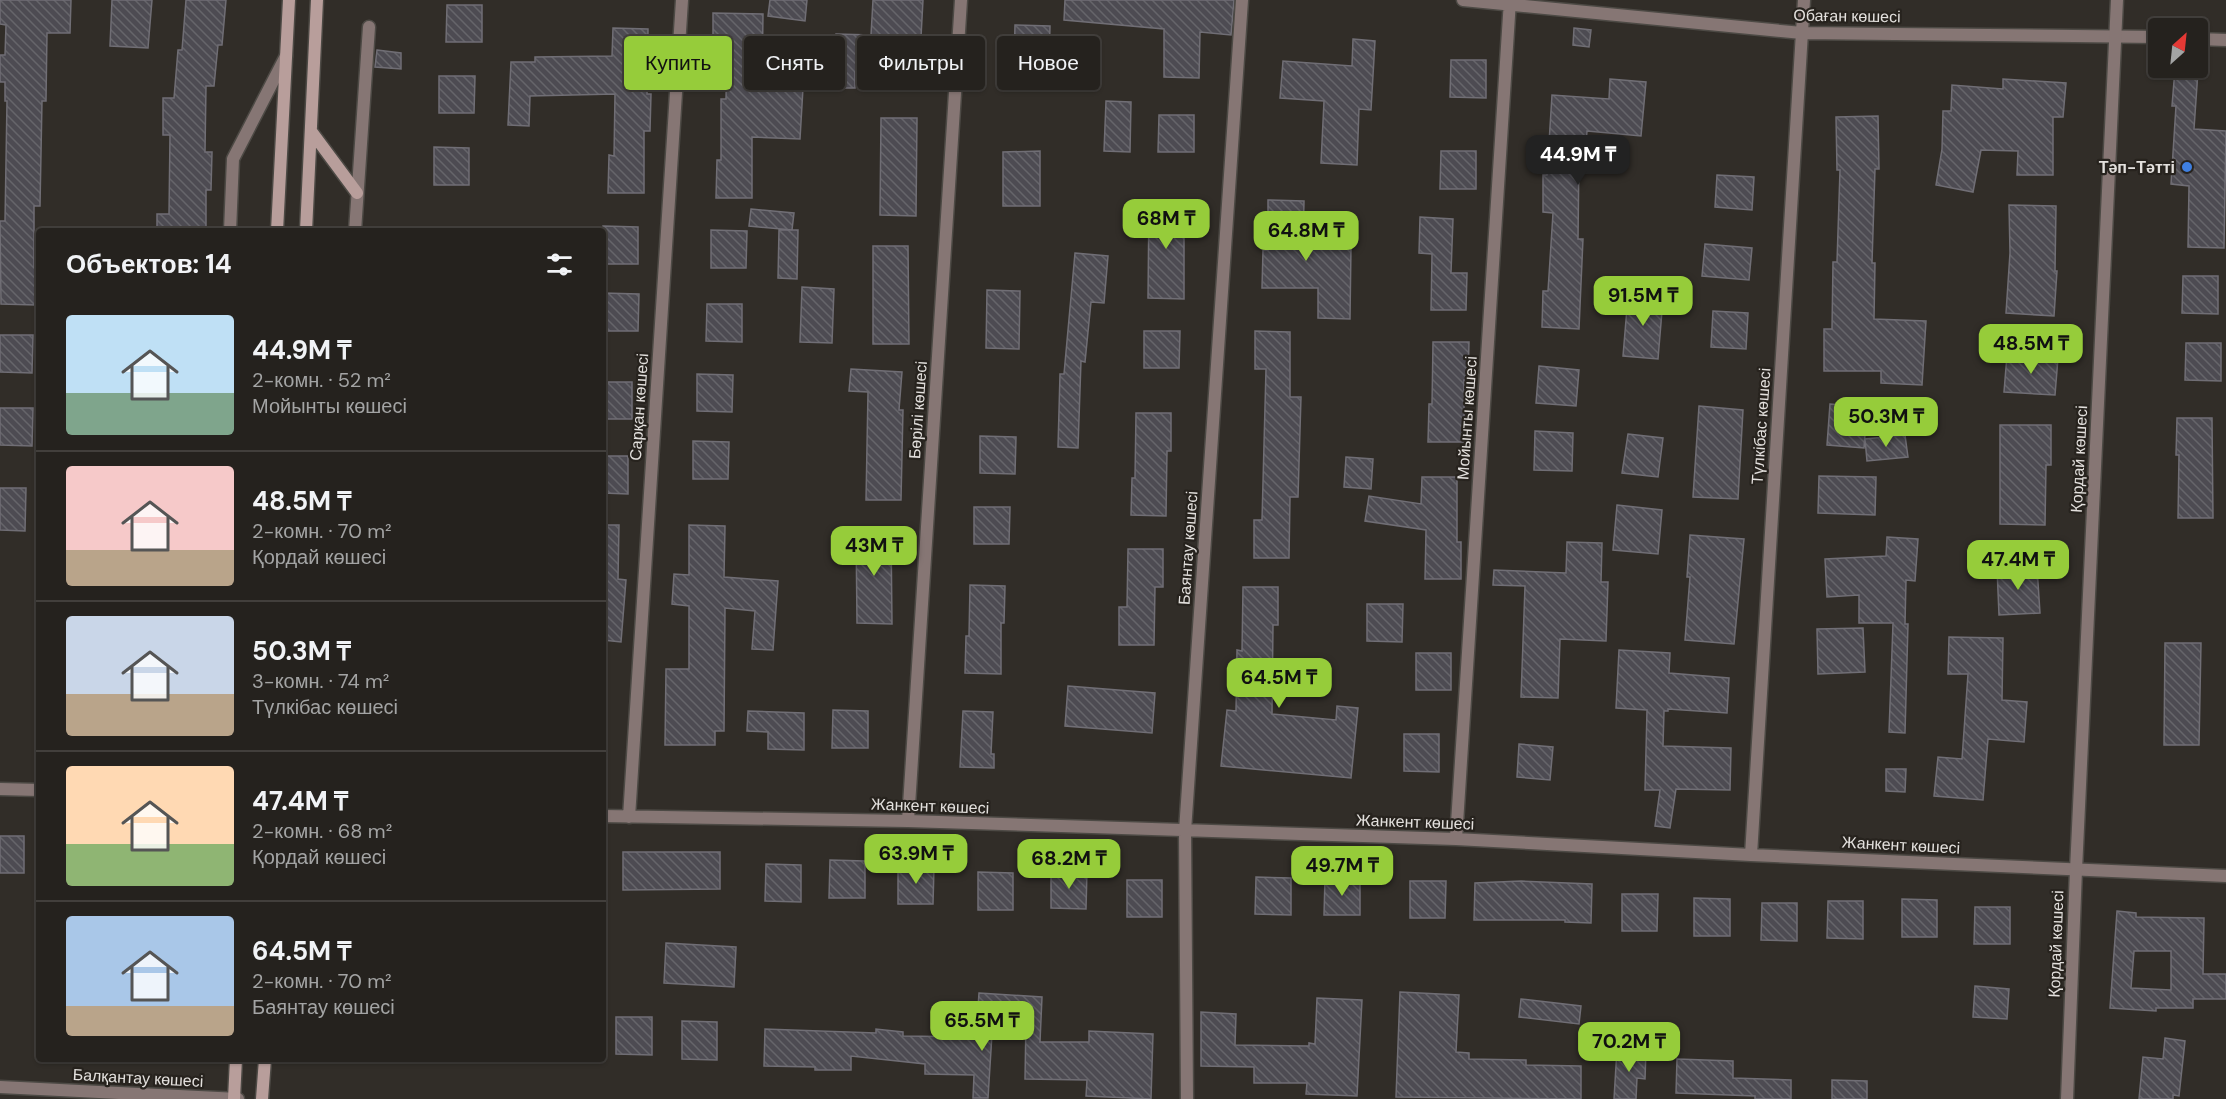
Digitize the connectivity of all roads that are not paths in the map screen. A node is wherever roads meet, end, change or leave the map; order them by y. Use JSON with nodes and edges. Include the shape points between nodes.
{"nodes":[{"id":1,"x":289,"y":0,"type":"edge"},
{"id":2,"x":317,"y":0,"type":"edge"},
{"id":3,"x":682,"y":0,"type":"edge"},
{"id":4,"x":962,"y":0,"type":"edge"},
{"id":5,"x":1242,"y":0,"type":"edge"},
{"id":6,"x":1463,"y":0,"type":"edge"},
{"id":7,"x":1804,"y":0,"type":"edge"},
{"id":8,"x":2117,"y":0,"type":"edge"},
{"id":9,"x":1510,"y":3,"type":"edge"},
{"id":10,"x":369,"y":27,"type":"dead end"},
{"id":11,"x":1802,"y":33,"type":"junction"},
{"id":12,"x":2115,"y":36,"type":"junction"},
{"id":13,"x":2148,"y":37,"type":"edge"},
{"id":14,"x":2208,"y":39,"type":"edge"},
{"id":15,"x":2226,"y":40,"type":"edge"},
{"id":16,"x":286,"y":56,"type":"junction"},
{"id":17,"x":311,"y":131,"type":"junction"},
{"id":18,"x":357,"y":193,"type":"junction"},
{"id":19,"x":230,"y":228,"type":"edge"},
{"id":20,"x":277,"y":228,"type":"edge"},
{"id":21,"x":306,"y":228,"type":"edge"},
{"id":22,"x":355,"y":228,"type":"edge"},
{"id":23,"x":0,"y":789,"type":"edge"},
{"id":24,"x":36,"y":790,"type":"edge"},
{"id":25,"x":606,"y":816,"type":"edge"},
{"id":26,"x":629,"y":817,"type":"junction"},
{"id":27,"x":908,"y":821,"type":"junction"},
{"id":28,"x":1185,"y":831,"type":"junction"},
{"id":29,"x":1456,"y":839,"type":"junction"},
{"id":30,"x":1751,"y":855,"type":"junction"},
{"id":31,"x":2076,"y":870,"type":"junction"},
{"id":32,"x":2226,"y":876,"type":"edge"},
{"id":33,"x":236,"y":1062,"type":"edge"},
{"id":34,"x":265,"y":1062,"type":"edge"},
{"id":35,"x":0,"y":1087,"type":"edge"},
{"id":36,"x":235,"y":1099,"type":"edge"},
{"id":37,"x":262,"y":1099,"type":"edge"},
{"id":38,"x":1187,"y":1099,"type":"edge"},
{"id":39,"x":2067,"y":1099,"type":"edge"}],
"edges":[{"from":1,"to":16,"type":"main road"},
{"from":2,"to":17,"type":"main road"},
{"from":3,"to":26,"type":"street","name":"Сарқан көшесі"},
{"from":4,"to":27,"type":"street","name":"Бөрілі көшесі"},
{"from":5,"to":28,"type":"street","name":"Баянтау көшесі"},
{"from":6,"to":9,"type":"street","name":"Обаған көшесі"},
{"from":7,"to":11,"type":"street","name":"Түлкібас көшесі"},
{"from":8,"to":12,"type":"street","name":"Қордай көшесі"},
{"from":9,"to":11,"type":"street","name":"Обаған көшесі"},
{"from":9,"to":29,"type":"street","name":"Мойынты көшесі"},
{"from":10,"to":18,"type":"street"},
{"from":11,"to":12,"type":"street","name":"Обаған көшесі"},
{"from":11,"to":30,"type":"street","name":"Түлкібас көшесі"},
{"from":12,"to":13,"type":"street","name":"Обаған көшесі"},
{"from":12,"to":31,"type":"street","name":"Қордай көшесі"},
{"from":14,"to":15,"type":"street"},
{"from":16,"to":19,"type":"street","via":[[233,159]]},
{"from":16,"to":20,"type":"main road"},
{"from":17,"to":18,"type":"main road"},
{"from":17,"to":21,"type":"main road"},
{"from":18,"to":22,"type":"street"},
{"from":23,"to":24,"type":"street"},
{"from":25,"to":26,"type":"street","name":"Жанкент көшесі"},
{"from":26,"to":27,"type":"street","name":"Жанкент көшесі"},
{"from":27,"to":28,"type":"street","name":"Жанкент көшесі"},
{"from":28,"to":29,"type":"street","name":"Жанкент көшесі"},
{"from":28,"to":38,"type":"street","name":"Баянтау көшесі"},
{"from":29,"to":30,"type":"street","name":"Жанкент көшесі"},
{"from":30,"to":31,"type":"street","name":"Жанкент көшесі"},
{"from":31,"to":32,"type":"street","name":"Жанкент көшесі"},
{"from":31,"to":39,"type":"street","name":"Қордай көшесі"},
{"from":33,"to":36,"type":"main road"},
{"from":34,"to":37,"type":"main road"},
{"from":35,"to":36,"type":"street","name":"Балқантау көшесі"}]}
